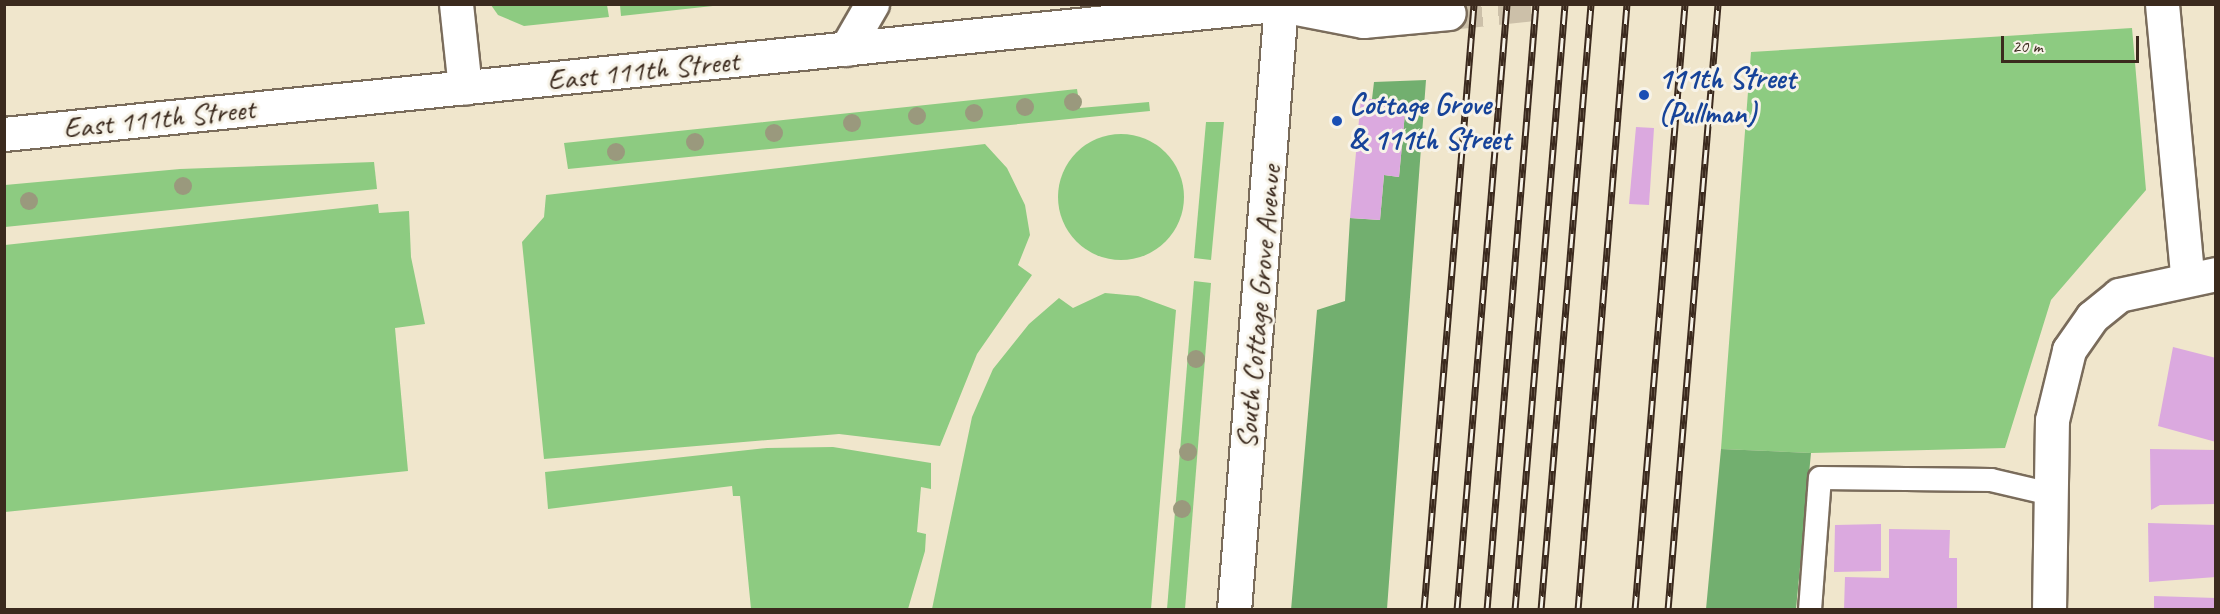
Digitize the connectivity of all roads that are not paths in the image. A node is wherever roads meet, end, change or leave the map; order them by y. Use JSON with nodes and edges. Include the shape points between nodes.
{"nodes":[{"id":1,"x":456,"y":4,"type":"edge"},
{"id":2,"x":872,"y":4,"type":"edge"},
{"id":3,"x":2162,"y":4,"type":"edge"},
{"id":4,"x":1282,"y":5,"type":"edge"},
{"id":5,"x":1149,"y":11,"type":"edge"},
{"id":6,"x":1449,"y":13,"type":"tunnel mouth"},
{"id":7,"x":846,"y":49,"type":"junction"},
{"id":8,"x":465,"y":88,"type":"junction"},
{"id":9,"x":4,"y":134,"type":"edge"},
{"id":10,"x":2201,"y":275,"type":"edge"},
{"id":11,"x":2047,"y":493,"type":"junction"},
{"id":12,"x":1234,"y":609,"type":"edge"},
{"id":13,"x":1810,"y":609,"type":"edge"},
{"id":14,"x":2049,"y":609,"type":"edge"}],
"edges":[{"from":1,"to":8,"type":"main road"},
{"from":2,"to":7,"type":"main road"},
{"from":3,"to":10,"type":"main road"},
{"from":4,"to":5,"type":"main road","name":"East 111th Street"},
{"from":4,"to":6,"type":"main road","name":"East 111th Street","via":[[1363,21]]},
{"from":4,"to":12,"type":"main road","name":"South Cottage Grove Avenue"},
{"from":5,"to":7,"type":"main road","name":"East 111th Street"},
{"from":7,"to":8,"type":"main road","name":"East 111th Street"},
{"from":8,"to":9,"type":"main road","name":"East 111th Street"},
{"from":10,"to":11,"type":"main road","via":[[2119,296],[2092,317],[2069,350],[2052,420]]},
{"from":11,"to":13,"type":"lane","via":[[1991,480],[1820,478]]},
{"from":11,"to":14,"type":"main road"}]}
